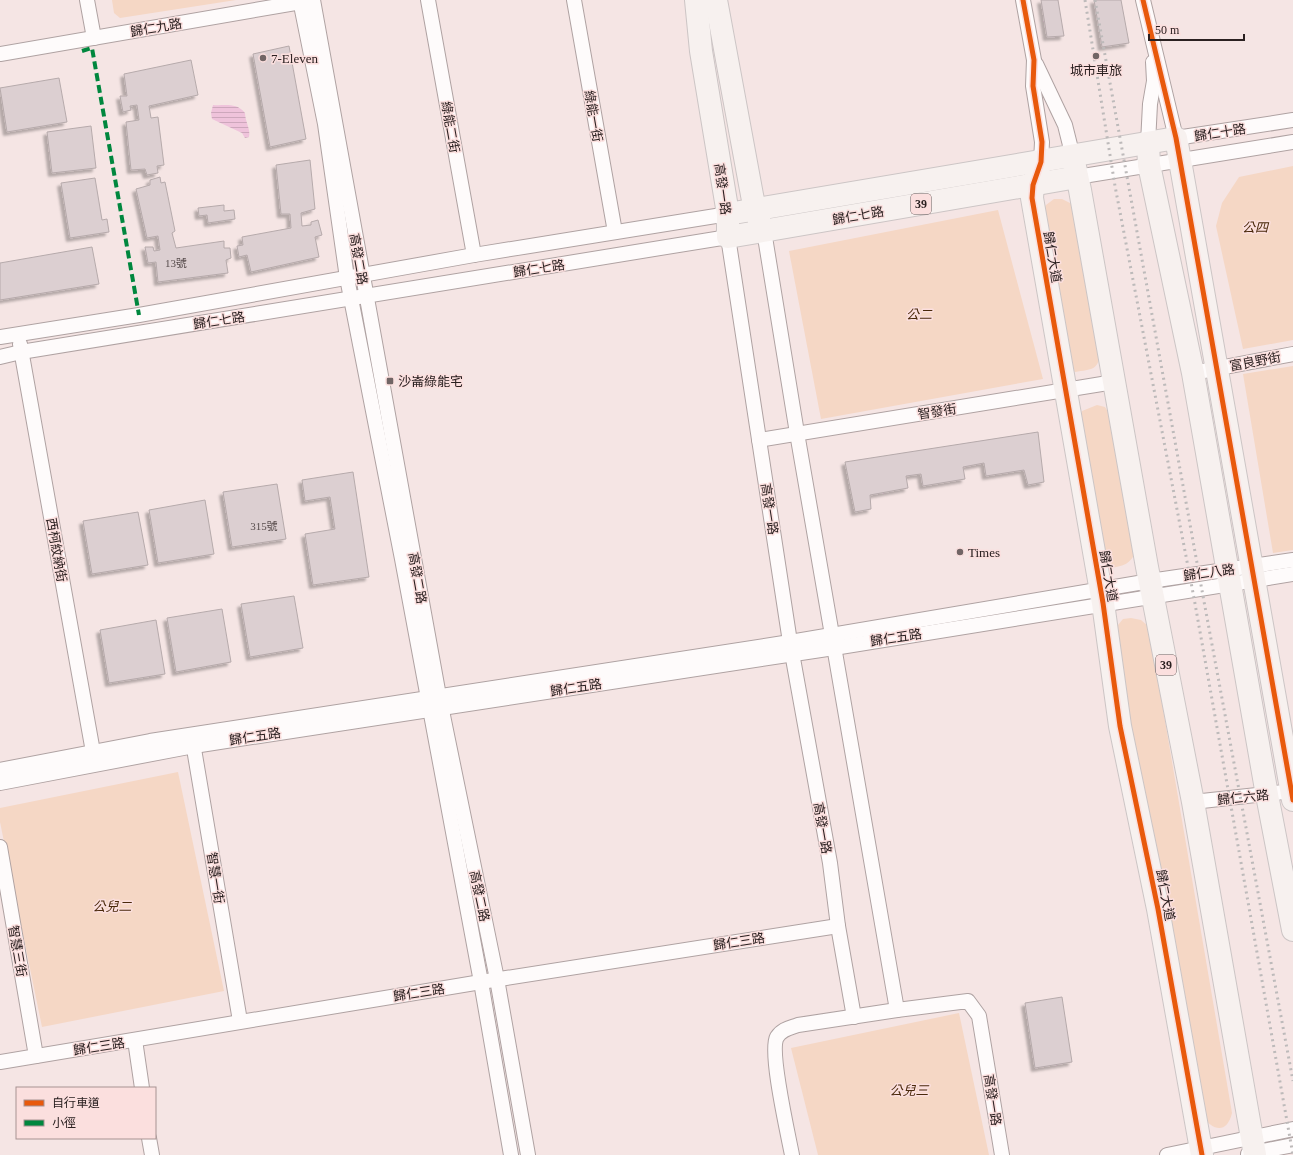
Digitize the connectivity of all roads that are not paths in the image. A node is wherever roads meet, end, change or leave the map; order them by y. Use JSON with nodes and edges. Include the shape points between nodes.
{"nodes":[{"id":1,"x":87,"y":0,"type":"edge"},
{"id":2,"x":428,"y":0,"type":"edge"},
{"id":3,"x":574,"y":0,"type":"edge"},
{"id":4,"x":696,"y":0,"type":"edge"},
{"id":5,"x":716,"y":0,"type":"edge"},
{"id":6,"x":1023,"y":0,"type":"edge"},
{"id":7,"x":1143,"y":0,"type":"edge"},
{"id":8,"x":305,"y":1,"type":"edge"},
{"id":9,"x":94,"y":38,"type":"junction"},
{"id":10,"x":1153,"y":46,"type":"junction"},
{"id":11,"x":0,"y":54,"type":"edge"},
{"id":12,"x":1034,"y":60,"type":"junction"},
{"id":13,"x":1293,"y":120,"type":"edge"},
{"id":14,"x":1176,"y":138,"type":"junction"},
{"id":15,"x":1293,"y":142,"type":"edge"},
{"id":16,"x":1148,"y":143,"type":"junction"},
{"id":17,"x":1180,"y":160,"type":"junction"},
{"id":18,"x":1040,"y":162,"type":"junction"},
{"id":19,"x":1149,"y":165,"type":"junction"},
{"id":20,"x":1075,"y":167,"type":"junction"},
{"id":21,"x":1033,"y":185,"type":"junction"},
{"id":22,"x":755,"y":210,"type":"junction"},
{"id":23,"x":728,"y":214,"type":"junction"},
{"id":24,"x":764,"y":231,"type":"junction"},
{"id":25,"x":615,"y":232,"type":"junction"},
{"id":26,"x":728,"y":238,"type":"junction"},
{"id":27,"x":474,"y":255,"type":"junction"},
{"id":28,"x":362,"y":275,"type":"junction"},
{"id":29,"x":347,"y":278,"type":"junction"},
{"id":30,"x":366,"y":296,"type":"junction"},
{"id":31,"x":352,"y":299,"type":"junction"},
{"id":32,"x":18,"y":335,"type":"junction"},
{"id":33,"x":0,"y":337,"type":"edge"},
{"id":34,"x":21,"y":352,"type":"junction"},
{"id":35,"x":1293,"y":354,"type":"edge"},
{"id":36,"x":0,"y":357,"type":"edge"},
{"id":37,"x":1216,"y":368,"type":"junction"},
{"id":38,"x":1193,"y":373,"type":"junction"},
{"id":39,"x":1114,"y":382,"type":"junction"},
{"id":40,"x":1066,"y":390,"type":"junction"},
{"id":41,"x":797,"y":433,"type":"junction"},
{"id":42,"x":759,"y":440,"type":"junction"},
{"id":43,"x":1293,"y":560,"type":"edge"},
{"id":44,"x":1252,"y":573,"type":"junction"},
{"id":45,"x":1293,"y":574,"type":"edge"},
{"id":46,"x":1229,"y":576,"type":"junction"},
{"id":47,"x":1151,"y":588,"type":"junction"},
{"id":48,"x":1101,"y":596,"type":"junction"},
{"id":49,"x":833,"y":641,"type":"junction"},
{"id":50,"x":790,"y":648,"type":"junction"},
{"id":51,"x":434,"y":703,"type":"junction"},
{"id":52,"x":193,"y":740,"type":"junction"},
{"id":53,"x":95,"y":759,"type":"junction"},
{"id":54,"x":0,"y":770,"type":"edge"},
{"id":55,"x":0,"y":783,"type":"edge"},
{"id":56,"x":1292,"y":794,"type":"edge"},
{"id":57,"x":1267,"y":795,"type":"junction"},
{"id":58,"x":1193,"y":802,"type":"junction"},
{"id":59,"x":0,"y":847,"type":"edge"},
{"id":60,"x":838,"y":926,"type":"junction"},
{"id":61,"x":1293,"y":930,"type":"edge"},
{"id":62,"x":497,"y":979,"type":"junction"},
{"id":63,"x":481,"y":982,"type":"junction"},
{"id":64,"x":896,"y":1010,"type":"junction"},
{"id":65,"x":854,"y":1017,"type":"junction"},
{"id":66,"x":240,"y":1021,"type":"junction"},
{"id":67,"x":135,"y":1040,"type":"junction"},
{"id":68,"x":36,"y":1056,"type":"junction"},
{"id":69,"x":0,"y":1062,"type":"edge"},
{"id":70,"x":142,"y":1087,"type":"edge"},
{"id":71,"x":1293,"y":1129,"type":"edge"},
{"id":72,"x":149,"y":1139,"type":"edge"},
{"id":73,"x":1293,"y":1145,"type":"edge"},
{"id":74,"x":1252,"y":1150,"type":"edge"},
{"id":75,"x":1201,"y":1152,"type":"edge"},
{"id":76,"x":152,"y":1155,"type":"edge"},
{"id":77,"x":511,"y":1155,"type":"edge"},
{"id":78,"x":528,"y":1155,"type":"edge"},
{"id":79,"x":792,"y":1155,"type":"edge"},
{"id":80,"x":1002,"y":1155,"type":"edge"},
{"id":81,"x":1167,"y":1155,"type":"edge"}],
"edges":[{"from":1,"to":9,"type":"street"},
{"from":2,"to":27,"type":"street","name":"綠能二街"},
{"from":3,"to":25,"type":"street","name":"綠能一街"},
{"from":4,"to":23,"type":"main road","name":"高發一路","via":[[701,51]]},
{"from":5,"to":22,"type":"main road","name":"高發一路"},
{"from":6,"to":12,"type":"street","name":"歸仁大道"},
{"from":7,"to":10,"type":"street"},
{"from":8,"to":9,"type":"street","name":"歸仁九路"},
{"from":8,"to":28,"type":"street","name":"高發二路"},
{"from":8,"to":29,"type":"street","name":"高發二路"},
{"from":9,"to":11,"type":"street","name":"歸仁九路"},
{"from":10,"to":14,"type":"street"},
{"from":10,"to":16,"type":"street","via":[[1154,81]]},
{"from":12,"to":18,"type":"street","name":"歸仁大道","via":[[1033,86],[1042,142]]},
{"from":12,"to":20,"type":"street","name":"歸仁大道","via":[[1065,125]]},
{"from":13,"to":14,"type":"street","name":"歸仁十路"},
{"from":14,"to":16,"type":"main road","name":"歸仁十路"},
{"from":14,"to":17,"type":"main road"},
{"from":15,"to":17,"type":"street","name":"歸仁十路"},
{"from":16,"to":19,"type":"main road"},
{"from":16,"to":20,"type":"main road","name":"歸仁十路"},
{"from":17,"to":19,"type":"street","name":"歸仁十路"},
{"from":17,"to":37,"type":"main road"},
{"from":18,"to":20,"type":"main road","name":"歸仁七路"},
{"from":18,"to":21,"type":"main road","name":"歸仁大道"},
{"from":18,"to":22,"type":"main road","name":"歸仁七路"},
{"from":19,"to":20,"type":"street","name":"歸仁十路"},
{"from":19,"to":38,"type":"main road"},
{"from":20,"to":21,"type":"main road","name":"歸仁七路","number":"39"},
{"from":20,"to":39,"type":"main road","name":"歸仁大道","number":"39"},
{"from":21,"to":24,"type":"main road","name":"歸仁七路","number":"39"},
{"from":21,"to":40,"type":"main road","name":"歸仁大道","via":[[1032,198]]},
{"from":22,"to":23,"type":"main road","name":"歸仁七路"},
{"from":22,"to":24,"type":"main road","name":"高發一路"},
{"from":23,"to":25,"type":"street","name":"歸仁七路"},
{"from":23,"to":26,"type":"main road","name":"高發一路"},
{"from":24,"to":26,"type":"main road","name":"歸仁七路","number":"39"},
{"from":24,"to":41,"type":"street","name":"高發一路"},
{"from":25,"to":27,"type":"street","name":"歸仁七路"},
{"from":26,"to":30,"type":"street","name":"歸仁七路"},
{"from":26,"to":42,"type":"street","name":"高發一路"},
{"from":27,"to":28,"type":"street","name":"歸仁七路"},
{"from":28,"to":29,"type":"street","name":"歸仁七路"},
{"from":28,"to":30,"type":"street","name":"高發二路"},
{"from":29,"to":31,"type":"street","name":"高發二路"},
{"from":29,"to":32,"type":"street","name":"歸仁七路"},
{"from":30,"to":31,"type":"street","name":"歸仁七路"},
{"from":30,"to":51,"type":"street","name":"高發二路"},
{"from":31,"to":34,"type":"street","name":"歸仁七路"},
{"from":31,"to":51,"type":"street","name":"高發二路","via":[[402,559]]},
{"from":32,"to":33,"type":"street","name":"歸仁七路"},
{"from":32,"to":34,"type":"street","name":"西柯紋納街"},
{"from":34,"to":36,"type":"street","name":"歸仁七路"},
{"from":34,"to":53,"type":"street","name":"西柯紋納街"},
{"from":35,"to":37,"type":"street","name":"富良野街"},
{"from":37,"to":38,"type":"street","name":"富良野街"},
{"from":37,"to":44,"type":"main road"},
{"from":38,"to":46,"type":"main road"},
{"from":39,"to":40,"type":"street","name":"智發街"},
{"from":39,"to":47,"type":"main road","name":"歸仁大道","number":"39"},
{"from":40,"to":41,"type":"street","name":"智發街"},
{"from":40,"to":48,"type":"main road","name":"歸仁大道"},
{"from":41,"to":42,"type":"street","name":"智發街"},
{"from":41,"to":49,"type":"street","name":"高發一路"},
{"from":42,"to":50,"type":"street","name":"高發一路"},
{"from":43,"to":44,"type":"street","name":"歸仁八路"},
{"from":44,"to":45,"type":"street","name":"歸仁八路"},
{"from":44,"to":46,"type":"street","name":"歸仁八路"},
{"from":44,"to":56,"type":"main road"},
{"from":46,"to":47,"type":"street","name":"歸仁八路"},
{"from":46,"to":57,"type":"main road"},
{"from":47,"to":48,"type":"street","name":"歸仁五路"},
{"from":47,"to":58,"type":"main road","name":"歸仁大道","number":"39"},
{"from":48,"to":49,"type":"street","name":"歸仁五路"},
{"from":48,"to":75,"type":"main road","name":"歸仁大道","via":[[1120,726],[1158,909]]},
{"from":49,"to":50,"type":"street","name":"歸仁五路"},
{"from":49,"to":64,"type":"street","name":"高發一路"},
{"from":50,"to":51,"type":"street","name":"歸仁五路"},
{"from":50,"to":60,"type":"street","name":"高發一路","via":[[830,863]]},
{"from":51,"to":52,"type":"street","name":"歸仁五路"},
{"from":51,"to":62,"type":"street","name":"高發二路"},
{"from":51,"to":63,"type":"street","name":"高發二路"},
{"from":52,"to":53,"type":"street","name":"歸仁五路"},
{"from":52,"to":66,"type":"street","name":"智慧一街"},
{"from":53,"to":54,"type":"street","name":"歸仁五路"},
{"from":53,"to":55,"type":"street","name":"歸仁五路"},
{"from":56,"to":57,"type":"street","name":"歸仁六路"},
{"from":57,"to":58,"type":"street","name":"歸仁六路"},
{"from":57,"to":61,"type":"main road"},
{"from":58,"to":74,"type":"main road","name":"歸仁大道","number":"39"},
{"from":59,"to":68,"type":"street","name":"智慧三街"},
{"from":60,"to":62,"type":"street","name":"歸仁三路"},
{"from":60,"to":65,"type":"street","name":"高發一路"},
{"from":62,"to":63,"type":"street","name":"歸仁三路"},
{"from":62,"to":78,"type":"street","name":"高發二路"},
{"from":63,"to":66,"type":"street","name":"歸仁三路"},
{"from":63,"to":77,"type":"street","name":"高發二路"},
{"from":64,"to":65,"type":"street","name":"高發一路"},
{"from":64,"to":80,"type":"street","name":"高發一路","via":[[968,1001],[979,1016]]},
{"from":65,"to":79,"type":"street","name":"高發一路","via":[[798,1025],[783,1031],[776,1038],[775,1056]]},
{"from":66,"to":67,"type":"street","name":"歸仁三路"},
{"from":67,"to":68,"type":"street","name":"歸仁三路"},
{"from":67,"to":70,"type":"street"},
{"from":68,"to":69,"type":"street","name":"歸仁三路"},
{"from":71,"to":74,"type":"street"},
{"from":72,"to":76,"type":"street"},
{"from":73,"to":74,"type":"street"},
{"from":74,"to":75,"type":"street"},
{"from":75,"to":81,"type":"street"}]}
